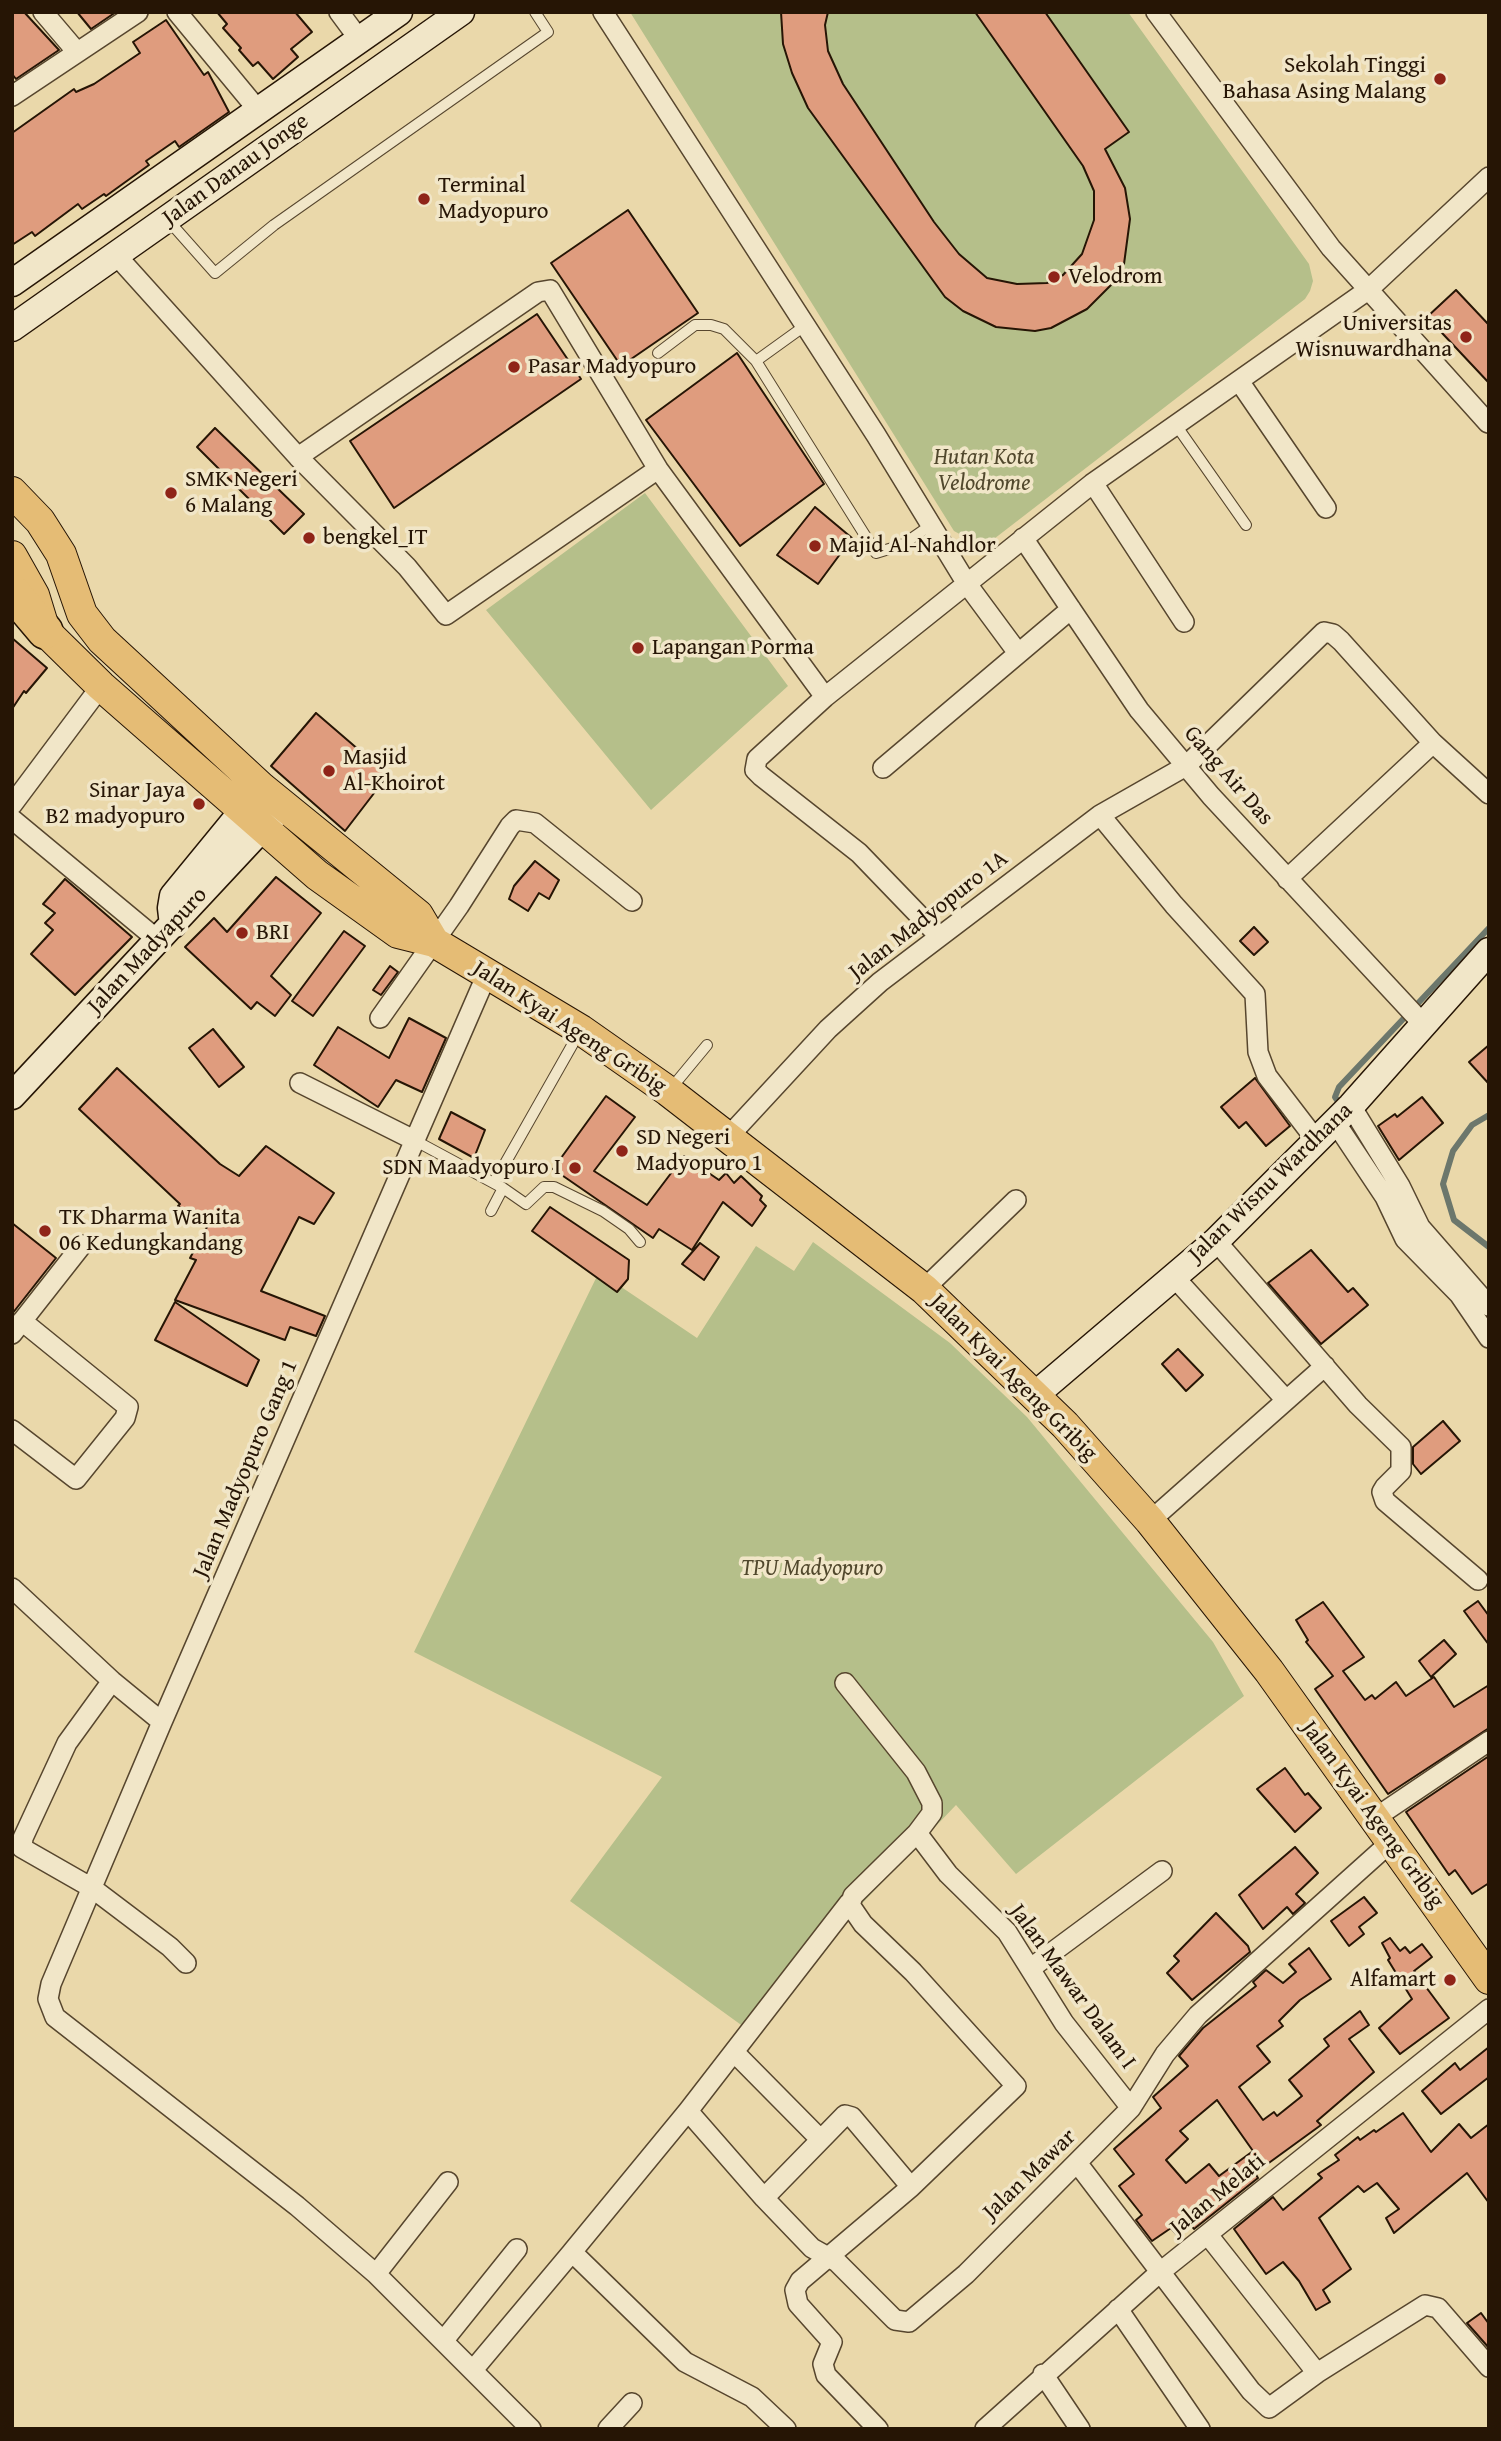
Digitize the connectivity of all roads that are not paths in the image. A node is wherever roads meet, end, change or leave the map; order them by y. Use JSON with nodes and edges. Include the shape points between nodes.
{"nodes":[{"id":1,"x":43,"y":12,"type":"edge"},
{"id":2,"x":138,"y":12,"type":"edge"},
{"id":3,"x":177,"y":12,"type":"edge"},
{"id":4,"x":339,"y":12,"type":"edge"},
{"id":5,"x":398,"y":12,"type":"edge"},
{"id":6,"x":461,"y":12,"type":"edge"},
{"id":7,"x":535,"y":12,"type":"edge"},
{"id":8,"x":603,"y":12,"type":"edge"},
{"id":9,"x":1156,"y":12,"type":"edge"},
{"id":10,"x":359,"y":38,"type":"junction"},
{"id":11,"x":77,"y":52,"type":"junction"},
{"id":12,"x":12,"y":96,"type":"edge"},
{"id":13,"x":258,"y":110,"type":"junction"},
{"id":14,"x":218,"y":138,"type":"junction"},
{"id":15,"x":240,"y":166,"type":"junction"},
{"id":16,"x":1489,"y":177,"type":"edge"},
{"id":17,"x":168,"y":219,"type":"junction"},
{"id":18,"x":116,"y":256,"type":"junction"},
{"id":19,"x":12,"y":283,"type":"edge"},
{"id":20,"x":1368,"y":290,"type":"junction"},
{"id":21,"x":806,"y":325,"type":"junction"},
{"id":22,"x":12,"y":328,"type":"edge"},
{"id":23,"x":658,"y":353,"type":"dead end"},
{"id":24,"x":756,"y":361,"type":"junction"},
{"id":25,"x":1239,"y":381,"type":"junction"},
{"id":26,"x":1488,"y":423,"type":"edge"},
{"id":27,"x":1176,"y":425,"type":"junction"},
{"id":28,"x":298,"y":457,"type":"junction"},
{"id":29,"x":658,"y":469,"type":"junction"},
{"id":30,"x":1093,"y":483,"type":"junction"},
{"id":31,"x":12,"y":492,"type":"edge"},
{"id":32,"x":1326,"y":508,"type":"dead end"},
{"id":33,"x":931,"y":525,"type":"junction"},
{"id":34,"x":1246,"y":525,"type":"dead end"},
{"id":35,"x":1023,"y":538,"type":"junction"},
{"id":36,"x":12,"y":556,"type":"edge"},
{"id":37,"x":967,"y":584,"type":"junction"},
{"id":38,"x":12,"y":592,"type":"edge"},
{"id":39,"x":1071,"y":609,"type":"junction"},
{"id":40,"x":12,"y":610,"type":"edge"},
{"id":41,"x":1184,"y":622,"type":"dead end"},
{"id":42,"x":45,"y":631,"type":"junction"},
{"id":43,"x":1018,"y":653,"type":"junction"},
{"id":44,"x":102,"y":686,"type":"junction"},
{"id":45,"x":825,"y":697,"type":"junction"},
{"id":46,"x":1433,"y":743,"type":"junction"},
{"id":47,"x":1186,"y":766,"type":"junction"},
{"id":48,"x":883,"y":768,"type":"dead end"},
{"id":49,"x":1489,"y":794,"type":"edge"},
{"id":50,"x":12,"y":805,"type":"edge"},
{"id":51,"x":263,"y":808,"type":"junction"},
{"id":52,"x":1100,"y":815,"type":"junction"},
{"id":53,"x":12,"y":819,"type":"edge"},
{"id":54,"x":1287,"y":879,"type":"junction"},
{"id":55,"x":632,"y":901,"type":"dead end"},
{"id":56,"x":166,"y":933,"type":"junction"},
{"id":57,"x":939,"y":936,"type":"junction"},
{"id":58,"x":435,"y":942,"type":"junction"},
{"id":59,"x":1489,"y":951,"type":"edge"},
{"id":60,"x":487,"y":974,"type":"junction"},
{"id":61,"x":1415,"y":1014,"type":"junction"},
{"id":62,"x":380,"y":1018,"type":"dead end"},
{"id":63,"x":581,"y":1030,"type":"junction"},
{"id":64,"x":707,"y":1045,"type":"dead end"},
{"id":65,"x":300,"y":1083,"type":"dead end"},
{"id":66,"x":673,"y":1086,"type":"junction"},
{"id":67,"x":12,"y":1096,"type":"edge"},
{"id":68,"x":1344,"y":1113,"type":"junction"},
{"id":69,"x":729,"y":1136,"type":"junction"},
{"id":70,"x":412,"y":1139,"type":"junction"},
{"id":71,"x":1317,"y":1140,"type":"junction"},
{"id":72,"x":494,"y":1182,"type":"junction"},
{"id":73,"x":503,"y":1188,"type":"junction"},
{"id":74,"x":1393,"y":1191,"type":"junction"},
{"id":75,"x":1016,"y":1200,"type":"dead end"},
{"id":76,"x":491,"y":1211,"type":"dead end"},
{"id":77,"x":1216,"y":1241,"type":"junction"},
{"id":78,"x":640,"y":1242,"type":"dead end"},
{"id":79,"x":82,"y":1245,"type":"dead end"},
{"id":80,"x":1175,"y":1278,"type":"junction"},
{"id":81,"x":923,"y":1289,"type":"junction"},
{"id":82,"x":1489,"y":1306,"type":"edge"},
{"id":83,"x":17,"y":1328,"type":"edge"},
{"id":84,"x":1489,"y":1338,"type":"edge"},
{"id":85,"x":1325,"y":1366,"type":"junction"},
{"id":86,"x":1035,"y":1395,"type":"junction"},
{"id":87,"x":1286,"y":1400,"type":"junction"},
{"id":88,"x":12,"y":1430,"type":"edge"},
{"id":89,"x":1150,"y":1521,"type":"junction"},
{"id":90,"x":1478,"y":1580,"type":"dead end"},
{"id":91,"x":12,"y":1588,"type":"edge"},
{"id":92,"x":112,"y":1681,"type":"junction"},
{"id":93,"x":845,"y":1682,"type":"dead end"},
{"id":94,"x":162,"y":1721,"type":"junction"},
{"id":95,"x":1489,"y":1741,"type":"edge"},
{"id":96,"x":1384,"y":1830,"type":"junction"},
{"id":97,"x":917,"y":1833,"type":"junction"},
{"id":98,"x":1162,"y":1871,"type":"dead end"},
{"id":99,"x":92,"y":1888,"type":"junction"},
{"id":100,"x":849,"y":1903,"type":"junction"},
{"id":101,"x":186,"y":1963,"type":"dead end"},
{"id":102,"x":1031,"y":1968,"type":"junction"},
{"id":103,"x":1489,"y":1979,"type":"edge"},
{"id":104,"x":1489,"y":2009,"type":"edge"},
{"id":105,"x":734,"y":2052,"type":"junction"},
{"id":106,"x":1131,"y":2108,"type":"junction"},
{"id":107,"x":690,"y":2113,"type":"junction"},
{"id":108,"x":820,"y":2139,"type":"junction"},
{"id":109,"x":1078,"y":2164,"type":"junction"},
{"id":110,"x":448,"y":2182,"type":"dead end"},
{"id":111,"x":911,"y":2187,"type":"junction"},
{"id":112,"x":764,"y":2198,"type":"junction"},
{"id":113,"x":1208,"y":2235,"type":"junction"},
{"id":114,"x":517,"y":2249,"type":"dead end"},
{"id":115,"x":572,"y":2252,"type":"junction"},
{"id":116,"x":829,"y":2259,"type":"junction"},
{"id":117,"x":1159,"y":2273,"type":"junction"},
{"id":118,"x":376,"y":2274,"type":"junction"},
{"id":119,"x":1118,"y":2309,"type":"junction"},
{"id":120,"x":443,"y":2340,"type":"junction"},
{"id":121,"x":1489,"y":2367,"type":"edge"},
{"id":122,"x":473,"y":2370,"type":"junction"},
{"id":123,"x":1317,"y":2372,"type":"junction"},
{"id":124,"x":1043,"y":2374,"type":"junction"},
{"id":125,"x":632,"y":2403,"type":"dead end"},
{"id":126,"x":531,"y":2429,"type":"edge"},
{"id":127,"x":608,"y":2429,"type":"edge"},
{"id":128,"x":786,"y":2429,"type":"edge"},
{"id":129,"x":878,"y":2429,"type":"edge"},
{"id":130,"x":986,"y":2429,"type":"edge"},
{"id":131,"x":1080,"y":2429,"type":"edge"},
{"id":132,"x":1200,"y":2429,"type":"edge"}],
"edges":[{"from":1,"to":11,"type":"street"},
{"from":2,"to":11,"type":"street"},
{"from":3,"to":13,"type":"street"},
{"from":4,"to":10,"type":"street"},
{"from":5,"to":10,"type":"main road","name":"Jalan Danau Jonge"},
{"from":6,"to":15,"type":"main road","name":"Jalan Danau Jonge"},
{"from":7,"to":17,"type":"lane","via":[[548,32],[274,225],[215,273]]},
{"from":8,"to":21,"type":"street"},
{"from":9,"to":20,"type":"street","via":[[1331,248]]},
{"from":10,"to":13,"type":"main road","name":"Jalan Danau Jonge"},
{"from":11,"to":12,"type":"street"},
{"from":13,"to":14,"type":"main road","name":"Jalan Danau Jonge"},
{"from":14,"to":15,"type":"main road"},
{"from":14,"to":19,"type":"main road","name":"Jalan Danau Jonge"},
{"from":15,"to":17,"type":"main road","name":"Jalan Danau Jonge"},
{"from":16,"to":20,"type":"street"},
{"from":17,"to":18,"type":"main road","name":"Jalan Danau Jonge"},
{"from":18,"to":22,"type":"main road","name":"Jalan Danau Jonge"},
{"from":18,"to":28,"type":"street"},
{"from":20,"to":25,"type":"street"},
{"from":20,"to":26,"type":"street"},
{"from":21,"to":24,"type":"lane"},
{"from":21,"to":33,"type":"street"},
{"from":23,"to":24,"type":"lane","via":[[695,325],[711,325],[724,329]]},
{"from":24,"to":33,"type":"lane","via":[[876,553],[905,543]]},
{"from":25,"to":27,"type":"street"},
{"from":25,"to":32,"type":"street"},
{"from":27,"to":30,"type":"street"},
{"from":27,"to":34,"type":"lane"},
{"from":28,"to":29,"type":"street","via":[[407,567],[446,615]]},
{"from":28,"to":29,"type":"street","via":[[547,289],[555,295]]},
{"from":29,"to":45,"type":"street"},
{"from":30,"to":35,"type":"street"},
{"from":30,"to":41,"type":"street"},
{"from":31,"to":51,"type":"main road","name":"Jalan Kyai Ageng Gribig","via":[[40,521],[61,554],[82,614],[102,640]]},
{"from":33,"to":37,"type":"street"},
{"from":35,"to":37,"type":"street"},
{"from":35,"to":39,"type":"street","name":"Gang Air Das"},
{"from":36,"to":42,"type":"main road","name":"Jalan Kyai Ageng Gribig","via":[[34,595]]},
{"from":37,"to":43,"type":"street"},
{"from":37,"to":45,"type":"street"},
{"from":38,"to":42,"type":"highway"},
{"from":39,"to":43,"type":"street"},
{"from":39,"to":47,"type":"street","name":"Gang Air Das","via":[[1139,710]]},
{"from":40,"to":42,"type":"street","via":[[28,625]]},
{"from":42,"to":44,"type":"main road","name":"Jalan Kyai Ageng Gribig"},
{"from":43,"to":48,"type":"street"},
{"from":44,"to":50,"type":"street"},
{"from":44,"to":51,"type":"main road","name":"Jalan Kyai Ageng Gribig"},
{"from":45,"to":57,"type":"street","via":[[757,759],[755,770],[859,853]]},
{"from":46,"to":47,"type":"street","name":"Jalan Madyopuro 1A","via":[[1341,641],[1327,632]]},
{"from":46,"to":49,"type":"street"},
{"from":46,"to":54,"type":"street"},
{"from":47,"to":52,"type":"street","name":"Jalan Madyopuro 1A"},
{"from":47,"to":54,"type":"street","name":"Gang Air Das"},
{"from":51,"to":56,"type":"main road","name":"Jalan Madyapuro"},
{"from":51,"to":58,"type":"main road","name":"Jalan Kyai Ageng Gribig","via":[[418,915]]},
{"from":52,"to":57,"type":"street","name":"Jalan Madyopuro 1A"},
{"from":52,"to":71,"type":"street","via":[[1255,994],[1258,1052],[1267,1076]]},
{"from":53,"to":56,"type":"street"},
{"from":54,"to":61,"type":"street","name":"Gang Air Das"},
{"from":55,"to":58,"type":"street","via":[[535,823],[516,820]]},
{"from":56,"to":67,"type":"main road","name":"Jalan Madyapuro"},
{"from":57,"to":69,"type":"street","name":"Jalan Madyopuro 1A","via":[[828,1030]]},
{"from":58,"to":60,"type":"main road","name":"Jalan Kyai Ageng Gribig"},
{"from":58,"to":62,"type":"street"},
{"from":59,"to":61,"type":"main road","name":"Jalan Wisnu Wardhana"},
{"from":60,"to":63,"type":"main road","name":"Jalan Kyai Ageng Gribig"},
{"from":60,"to":70,"type":"street","name":"Jalan Madyopuro Gang 1"},
{"from":61,"to":68,"type":"main road","name":"Jalan Wisnu Wardhana"},
{"from":63,"to":66,"type":"main road","name":"Jalan Kyai Ageng Gribig"},
{"from":63,"to":72,"type":"lane"},
{"from":64,"to":66,"type":"lane"},
{"from":65,"to":70,"type":"street"},
{"from":66,"to":69,"type":"main road","name":"Jalan Kyai Ageng Gribig"},
{"from":68,"to":71,"type":"main road","name":"Jalan Wisnu Wardhana"},
{"from":68,"to":74,"type":"street"},
{"from":69,"to":81,"type":"main road","name":"Jalan Kyai Ageng Gribig"},
{"from":70,"to":72,"type":"lane"},
{"from":70,"to":94,"type":"street","name":"Jalan Madyopuro Gang 1"},
{"from":71,"to":77,"type":"main road","name":"Jalan Wisnu Wardhana"},
{"from":72,"to":73,"type":"lane"},
{"from":73,"to":76,"type":"lane"},
{"from":73,"to":78,"type":"lane","via":[[526,1205],[544,1187],[554,1187],[603,1211]]},
{"from":74,"to":82,"type":"street"},
{"from":74,"to":84,"type":"street","via":[[1405,1239],[1459,1294]]},
{"from":75,"to":81,"type":"street"},
{"from":77,"to":80,"type":"main road","name":"Jalan Wisnu Wardhana"},
{"from":77,"to":85,"type":"street"},
{"from":79,"to":83,"type":"street"},
{"from":80,"to":86,"type":"main road","name":"Jalan Wisnu Wardhana"},
{"from":80,"to":87,"type":"street"},
{"from":81,"to":86,"type":"main road","name":"Jalan Kyai Ageng Gribig"},
{"from":83,"to":88,"type":"street","via":[[128,1407],[125,1418],[76,1479]]},
{"from":85,"to":87,"type":"street"},
{"from":85,"to":90,"type":"street","via":[[1401,1447],[1401,1471],[1382,1492],[1385,1501]]},
{"from":86,"to":89,"type":"main road","name":"Jalan Kyai Ageng Gribig"},
{"from":87,"to":89,"type":"street"},
{"from":89,"to":96,"type":"main road","name":"Jalan Kyai Ageng Gribig","via":[[1269,1671]]},
{"from":91,"to":92,"type":"street"},
{"from":92,"to":94,"type":"street"},
{"from":92,"to":99,"type":"street","via":[[67,1743],[22,1848]]},
{"from":93,"to":97,"type":"street","via":[[927,1788],[932,1812]]},
{"from":94,"to":99,"type":"street","name":"Jalan Madyopuro Gang 1"},
{"from":95,"to":96,"type":"street","name":"Jalan Mawar"},
{"from":96,"to":103,"type":"main road","name":"Jalan Kyai Ageng Gribig"},
{"from":96,"to":106,"type":"street","name":"Jalan Mawar","via":[[1198,2015],[1165,2054]]},
{"from":97,"to":100,"type":"street"},
{"from":97,"to":102,"type":"street","name":"Jalan Mawar Dalam I","via":[[948,1874],[1007,1932]]},
{"from":98,"to":102,"type":"street"},
{"from":99,"to":101,"type":"street"},
{"from":99,"to":118,"type":"street","name":"Jalan Madyopuro Gang 1","via":[[51,1984],[48,1999],[55,2017],[297,2206]]},
{"from":100,"to":105,"type":"street"},
{"from":100,"to":111,"type":"street","via":[[863,1924],[914,1972],[1016,2086]]},
{"from":102,"to":106,"type":"street","name":"Jalan Mawar Dalam I","via":[[1064,2023]]},
{"from":104,"to":113,"type":"street","name":"Jalan Melati"},
{"from":105,"to":107,"type":"street"},
{"from":105,"to":108,"type":"street"},
{"from":106,"to":109,"type":"street","name":"Jalan Mawar"},
{"from":107,"to":112,"type":"street","name":"Jalan Mawar"},
{"from":107,"to":115,"type":"street"},
{"from":108,"to":111,"type":"street","via":[[845,2115],[850,2116]]},
{"from":108,"to":112,"type":"street"},
{"from":109,"to":116,"type":"street","name":"Jalan Mawar","via":[[966,2274],[909,2322],[895,2320]]},
{"from":109,"to":117,"type":"street"},
{"from":110,"to":118,"type":"street"},
{"from":111,"to":116,"type":"street"},
{"from":112,"to":116,"type":"street","name":"Jalan Mawar"},
{"from":113,"to":117,"type":"street","name":"Jalan Melati"},
{"from":113,"to":123,"type":"street"},
{"from":114,"to":120,"type":"street"},
{"from":115,"to":122,"type":"street"},
{"from":115,"to":128,"type":"street","via":[[685,2362],[752,2397]]},
{"from":116,"to":129,"type":"street","via":[[800,2281],[794,2296],[832,2342],[823,2364],[826,2375]]},
{"from":117,"to":119,"type":"street","name":"Jalan Melati"},
{"from":117,"to":123,"type":"street","via":[[1269,2409]]},
{"from":118,"to":120,"type":"street"},
{"from":119,"to":124,"type":"street","name":"Jalan Melati"},
{"from":119,"to":132,"type":"street"},
{"from":120,"to":122,"type":"street"},
{"from":121,"to":123,"type":"street","via":[[1438,2308],[1425,2305]]},
{"from":122,"to":126,"type":"street"},
{"from":124,"to":130,"type":"street","name":"Jalan Melati"},
{"from":124,"to":131,"type":"street"},
{"from":125,"to":127,"type":"street"}]}
